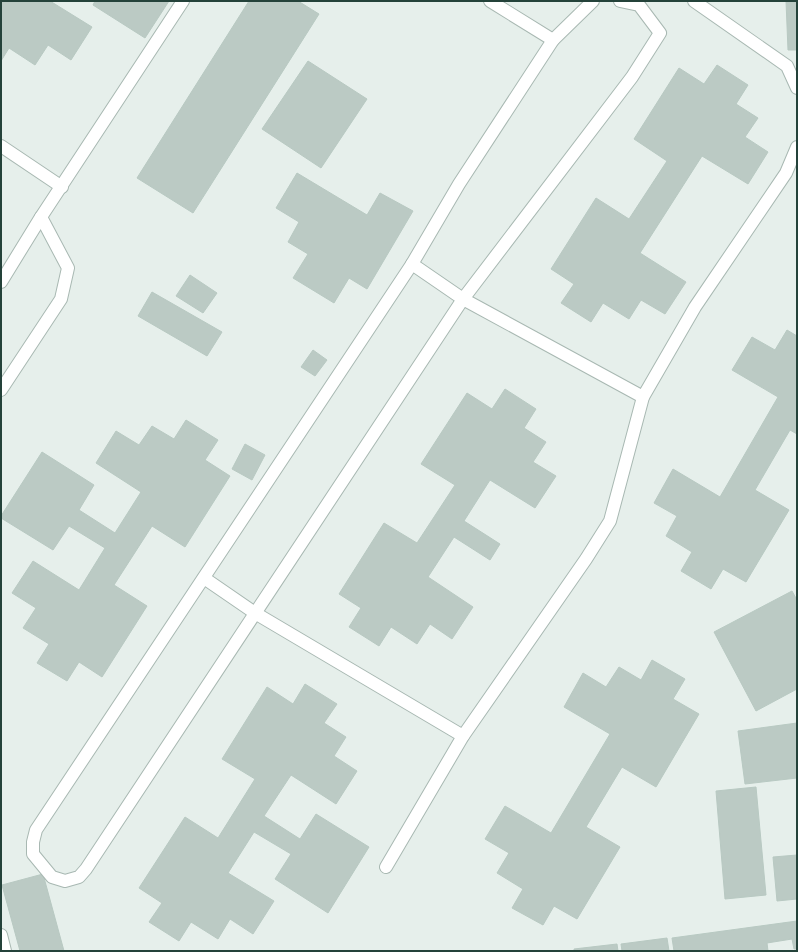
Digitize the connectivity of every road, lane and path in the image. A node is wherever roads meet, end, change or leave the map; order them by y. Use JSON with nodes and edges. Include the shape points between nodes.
{"nodes":[{"id":1,"x":183,"y":1,"type":"edge"},
{"id":2,"x":490,"y":1,"type":"edge"},
{"id":3,"x":593,"y":1,"type":"edge"},
{"id":4,"x":620,"y":1,"type":"edge"},
{"id":5,"x":694,"y":1,"type":"edge"},
{"id":6,"x":641,"y":3,"type":"edge"},
{"id":7,"x":553,"y":40,"type":"junction"},
{"id":8,"x":797,"y":88,"type":"edge"},
{"id":9,"x":1,"y":146,"type":"edge"},
{"id":10,"x":797,"y":147,"type":"edge"},
{"id":11,"x":62,"y":187,"type":"junction"},
{"id":12,"x":41,"y":217,"type":"junction"},
{"id":13,"x":412,"y":264,"type":"junction"},
{"id":14,"x":1,"y":282,"type":"edge"},
{"id":15,"x":463,"y":299,"type":"junction"},
{"id":16,"x":1,"y":390,"type":"edge"},
{"id":17,"x":643,"y":397,"type":"junction"},
{"id":18,"x":204,"y":578,"type":"junction"},
{"id":19,"x":255,"y":613,"type":"junction"},
{"id":20,"x":462,"y":736,"type":"junction"},
{"id":21,"x":386,"y":867,"type":"dead end"},
{"id":22,"x":1,"y":935,"type":"edge"},
{"id":23,"x":5,"y":951,"type":"edge"}],
"edges":[{"from":1,"to":11,"type":"street"},
{"from":2,"to":7,"type":"street"},
{"from":3,"to":7,"type":"street"},
{"from":4,"to":6,"type":"street"},
{"from":5,"to":8,"type":"street","via":[[787,66]]},
{"from":6,"to":15,"type":"street","via":[[660,34],[632,77]]},
{"from":7,"to":13,"type":"street","via":[[459,184]]},
{"from":9,"to":11,"type":"street"},
{"from":10,"to":17,"type":"street","via":[[786,173],[695,307]]},
{"from":11,"to":12,"type":"street"},
{"from":12,"to":14,"type":"street"},
{"from":12,"to":16,"type":"street","via":[[68,268],[61,299]]},
{"from":13,"to":15,"type":"street"},
{"from":13,"to":18,"type":"street"},
{"from":15,"to":17,"type":"street"},
{"from":15,"to":19,"type":"street"},
{"from":17,"to":20,"type":"street","via":[[610,521]]},
{"from":18,"to":19,"type":"street"},
{"from":18,"to":19,"type":"street","via":[[36,830],[33,854],[52,877],[65,880],[79,877],[86,869]]},
{"from":19,"to":20,"type":"street"},
{"from":20,"to":21,"type":"street"},
{"from":22,"to":23,"type":"street"}]}
